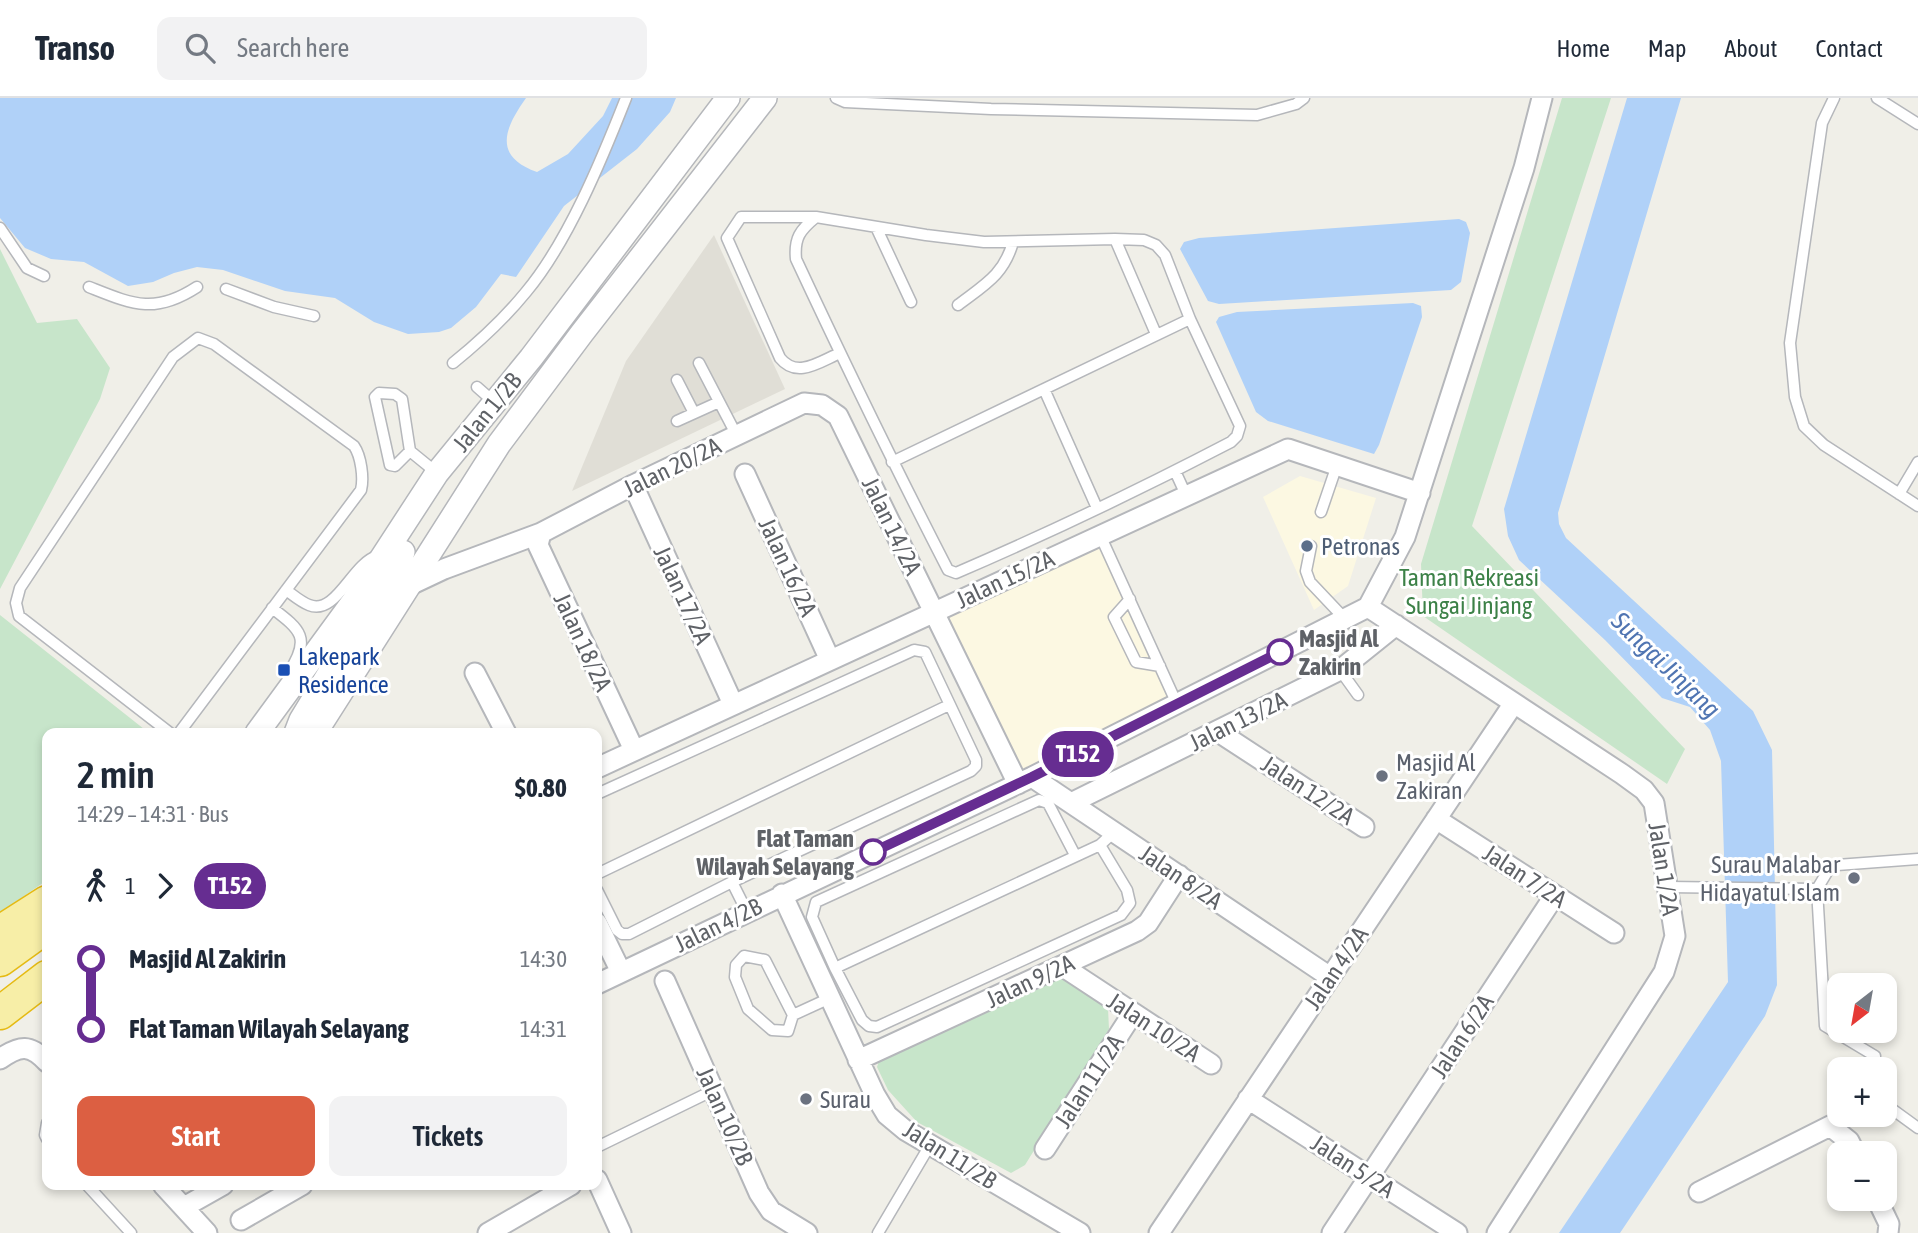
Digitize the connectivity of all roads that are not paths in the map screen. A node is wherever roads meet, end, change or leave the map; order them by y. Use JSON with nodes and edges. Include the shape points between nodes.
{"nodes":[{"id":1,"x":625,"y":98,"type":"edge"},
{"id":2,"x":728,"y":98,"type":"edge"},
{"id":3,"x":765,"y":98,"type":"edge"},
{"id":4,"x":836,"y":98,"type":"edge"},
{"id":5,"x":1304,"y":98,"type":"edge"},
{"id":6,"x":1542,"y":98,"type":"edge"},
{"id":7,"x":1833,"y":98,"type":"edge"},
{"id":8,"x":1877,"y":98,"type":"edge"},
{"id":9,"x":990,"y":104,"type":"edge"},
{"id":10,"x":1918,"y":124,"type":"edge"},
{"id":11,"x":816,"y":216,"type":"junction"},
{"id":12,"x":876,"y":227,"type":"junction"},
{"id":13,"x":0,"y":228,"type":"edge"},
{"id":14,"x":1115,"y":239,"type":"junction"},
{"id":15,"x":1013,"y":242,"type":"junction"},
{"id":16,"x":44,"y":276,"type":"dead end"},
{"id":17,"x":89,"y":287,"type":"dead end"},
{"id":18,"x":197,"y":287,"type":"dead end"},
{"id":19,"x":226,"y":289,"type":"dead end"},
{"id":20,"x":911,"y":302,"type":"dead end"},
{"id":21,"x":958,"y":305,"type":"dead end"},
{"id":22,"x":314,"y":316,"type":"dead end"},
{"id":23,"x":1190,"y":319,"type":"junction"},
{"id":24,"x":1156,"y":334,"type":"junction"},
{"id":25,"x":840,"y":353,"type":"junction"},
{"id":26,"x":453,"y":363,"type":"dead end"},
{"id":27,"x":699,"y":363,"type":"dead end"},
{"id":28,"x":677,"y":380,"type":"dead end"},
{"id":29,"x":477,"y":387,"type":"dead end"},
{"id":30,"x":1044,"y":390,"type":"junction"},
{"id":31,"x":495,"y":402,"type":"junction"},
{"id":32,"x":719,"y":402,"type":"junction"},
{"id":33,"x":804,"y":403,"type":"joint"},
{"id":34,"x":694,"y":413,"type":"junction"},
{"id":35,"x":677,"y":421,"type":"dead end"},
{"id":36,"x":737,"y":436,"type":"junction"},
{"id":37,"x":410,"y":451,"type":"junction"},
{"id":38,"x":892,"y":462,"type":"junction"},
{"id":39,"x":1918,"y":462,"type":"edge"},
{"id":40,"x":1337,"y":465,"type":"junction"},
{"id":41,"x":1175,"y":471,"type":"junction"},
{"id":42,"x":437,"y":473,"type":"junction"},
{"id":43,"x":745,"y":474,"type":"dead end"},
{"id":44,"x":633,"y":485,"type":"junction"},
{"id":45,"x":1420,"y":492,"type":"junction"},
{"id":46,"x":1899,"y":494,"type":"junction"},
{"id":47,"x":1186,"y":495,"type":"junction"},
{"id":48,"x":1918,"y":506,"type":"edge"},
{"id":49,"x":1097,"y":508,"type":"junction"},
{"id":50,"x":1321,"y":512,"type":"dead end"},
{"id":51,"x":410,"y":516,"type":"junction"},
{"id":52,"x":541,"y":533,"type":"junction"},
{"id":53,"x":1100,"y":535,"type":"junction"},
{"id":54,"x":1311,"y":546,"type":"dead end"},
{"id":55,"x":1014,"y":548,"type":"junction"},
{"id":56,"x":387,"y":552,"type":"junction"},
{"id":57,"x":1026,"y":569,"type":"junction"},
{"id":58,"x":408,"y":586,"type":"junction"},
{"id":59,"x":286,"y":590,"type":"junction"},
{"id":60,"x":1130,"y":600,"type":"junction"},
{"id":61,"x":1368,"y":607,"type":"junction"},
{"id":62,"x":272,"y":608,"type":"junction"},
{"id":63,"x":934,"y":612,"type":"junction"},
{"id":64,"x":1345,"y":619,"type":"junction"},
{"id":65,"x":1396,"y":625,"type":"junction"},
{"id":66,"x":830,"y":660,"type":"junction"},
{"id":67,"x":1160,"y":666,"type":"junction"},
{"id":68,"x":1340,"y":670,"type":"junction"},
{"id":69,"x":475,"y":673,"type":"dead end"},
{"id":70,"x":1357,"y":695,"type":"dead end"},
{"id":71,"x":1514,"y":703,"type":"junction"},
{"id":72,"x":733,"y":704,"type":"junction"},
{"id":73,"x":1177,"y":704,"type":"junction"},
{"id":74,"x":949,"y":705,"type":"junction"},
{"id":75,"x":264,"y":724,"type":"edge"},
{"id":76,"x":164,"y":728,"type":"edge"},
{"id":77,"x":182,"y":728,"type":"edge"},
{"id":78,"x":298,"y":728,"type":"edge"},
{"id":79,"x":319,"y":728,"type":"edge"},
{"id":80,"x":503,"y":728,"type":"edge"},
{"id":81,"x":1217,"y":731,"type":"junction"},
{"id":82,"x":634,"y":750,"type":"junction"},
{"id":83,"x":602,"y":766,"type":"edge"},
{"id":84,"x":1025,"y":781,"type":"junction"},
{"id":85,"x":602,"y":792,"type":"edge"},
{"id":86,"x":1071,"y":803,"type":"junction"},
{"id":87,"x":1436,"y":819,"type":"junction"},
{"id":88,"x":1364,"y":827,"type":"dead end"},
{"id":89,"x":1107,"y":838,"type":"junction"},
{"id":90,"x":1075,"y":855,"type":"junction"},
{"id":91,"x":1918,"y":859,"type":"edge"},
{"id":92,"x":602,"y":872,"type":"edge"},
{"id":93,"x":1179,"y":875,"type":"junction"},
{"id":94,"x":732,"y":881,"type":"junction"},
{"id":95,"x":1668,"y":887,"type":"junction"},
{"id":96,"x":1817,"y":889,"type":"junction"},
{"id":97,"x":782,"y":894,"type":"junction"},
{"id":98,"x":1555,"y":895,"type":"junction"},
{"id":99,"x":602,"y":900,"type":"edge"},
{"id":100,"x":42,"y":905,"type":"edge"},
{"id":101,"x":747,"y":912,"type":"junction"},
{"id":102,"x":42,"y":930,"type":"edge"},
{"id":103,"x":0,"y":932,"type":"edge"},
{"id":104,"x":602,"y":933,"type":"edge"},
{"id":105,"x":1614,"y":933,"type":"dead end"},
{"id":106,"x":0,"y":960,"type":"edge"},
{"id":107,"x":42,"y":966,"type":"edge"},
{"id":108,"x":1062,"y":966,"type":"junction"},
{"id":109,"x":835,"y":968,"type":"junction"},
{"id":110,"x":621,"y":972,"type":"junction"},
{"id":111,"x":1330,"y":977,"type":"junction"},
{"id":112,"x":42,"y":981,"type":"edge"},
{"id":113,"x":665,"y":981,"type":"dead end"},
{"id":114,"x":602,"y":982,"type":"edge"},
{"id":115,"x":0,"y":991,"type":"edge"},
{"id":116,"x":830,"y":998,"type":"junction"},
{"id":117,"x":0,"y":1013,"type":"edge"},
{"id":118,"x":1133,"y":1013,"type":"junction"},
{"id":119,"x":793,"y":1015,"type":"junction"},
{"id":120,"x":7,"y":1054,"type":"edge"},
{"id":121,"x":42,"y":1056,"type":"edge"},
{"id":122,"x":1875,"y":1057,"type":"edge"},
{"id":123,"x":858,"y":1060,"type":"junction"},
{"id":124,"x":1211,"y":1064,"type":"dead end"},
{"id":125,"x":714,"y":1090,"type":"junction"},
{"id":126,"x":1248,"y":1099,"type":"junction"},
{"id":127,"x":1897,"y":1113,"type":"edge"},
{"id":128,"x":1918,"y":1128,"type":"edge"},
{"id":129,"x":1849,"y":1141,"type":"edge"},
{"id":130,"x":602,"y":1145,"type":"edge"},
{"id":131,"x":930,"y":1145,"type":"junction"},
{"id":132,"x":1045,"y":1149,"type":"dead end"},
{"id":133,"x":1369,"y":1176,"type":"junction"},
{"id":134,"x":92,"y":1190,"type":"edge"},
{"id":135,"x":168,"y":1190,"type":"edge"},
{"id":136,"x":213,"y":1190,"type":"edge"},
{"id":137,"x":293,"y":1190,"type":"edge"},
{"id":138,"x":562,"y":1190,"type":"edge"},
{"id":139,"x":602,"y":1190,"type":"edge"},
{"id":140,"x":1699,"y":1192,"type":"dead end"},
{"id":141,"x":184,"y":1207,"type":"junction"},
{"id":142,"x":1883,"y":1211,"type":"edge"},
{"id":143,"x":240,"y":1220,"type":"dead end"},
{"id":144,"x":131,"y":1233,"type":"edge"},
{"id":145,"x":207,"y":1233,"type":"edge"},
{"id":146,"x":488,"y":1233,"type":"edge"},
{"id":147,"x":621,"y":1233,"type":"edge"},
{"id":148,"x":807,"y":1233,"type":"edge"},
{"id":149,"x":878,"y":1233,"type":"edge"},
{"id":150,"x":1080,"y":1233,"type":"edge"},
{"id":151,"x":1159,"y":1233,"type":"edge"},
{"id":152,"x":1332,"y":1233,"type":"edge"},
{"id":153,"x":1457,"y":1233,"type":"edge"},
{"id":154,"x":1497,"y":1233,"type":"edge"},
{"id":155,"x":1888,"y":1233,"type":"edge"}],
"edges":[{"from":1,"to":26,"type":"lane","via":[[576,212],[527,291]]},
{"from":2,"to":31,"type":"street","name":"Jalan 1/2B"},
{"from":3,"to":58,"type":"street","name":"Jalan 1/2B","via":[[511,428]]},
{"from":4,"to":9,"type":"lane","via":[[845,102]]},
{"from":5,"to":9,"type":"lane","via":[[1257,115]]},
{"from":6,"to":45,"type":"street","via":[[1524,168]]},
{"from":7,"to":46,"type":"lane","via":[[1822,123],[1790,344],[1795,397],[1804,426],[1824,445]]},
{"from":8,"to":10,"type":"lane"},
{"from":11,"to":12,"type":"lane"},
{"from":11,"to":25,"type":"lane","via":[[800,230],[794,245],[796,259]]},
{"from":11,"to":25,"type":"lane","via":[[741,217],[727,238],[786,366],[800,370]]},
{"from":12,"to":15,"type":"lane"},
{"from":12,"to":20,"type":"lane"},
{"from":13,"to":16,"type":"lane","via":[[27,268]]},
{"from":14,"to":15,"type":"lane"},
{"from":14,"to":23,"type":"lane","via":[[1156,245],[1165,255]]},
{"from":14,"to":24,"type":"lane"},
{"from":15,"to":21,"type":"lane","via":[[1003,269]]},
{"from":17,"to":18,"type":"lane","via":[[130,304],[146,305]]},
{"from":19,"to":22,"type":"lane"},
{"from":23,"to":24,"type":"lane"},
{"from":23,"to":41,"type":"lane","via":[[1240,426],[1231,442]]},
{"from":24,"to":30,"type":"lane"},
{"from":25,"to":38,"type":"lane"},
{"from":27,"to":32,"type":"lane"},
{"from":28,"to":34,"type":"lane"},
{"from":29,"to":31,"type":"lane"},
{"from":30,"to":38,"type":"lane"},
{"from":30,"to":49,"type":"lane"},
{"from":31,"to":42,"type":"street","name":"Jalan 1/2B"},
{"from":32,"to":34,"type":"lane"},
{"from":32,"to":36,"type":"lane"},
{"from":33,"to":36,"type":"street","name":"Jalan 20/2A"},
{"from":33,"to":63,"type":"street","name":"Jalan 14/2A","via":[[822,405],[838,416]]},
{"from":34,"to":35,"type":"lane"},
{"from":36,"to":44,"type":"street","name":"Jalan 20/2A"},
{"from":37,"to":37,"type":"lane","via":[[396,466],[390,466],[376,395],[395,394],[402,399]]},
{"from":37,"to":42,"type":"lane"},
{"from":38,"to":55,"type":"lane","via":[[952,573]]},
{"from":39,"to":46,"type":"lane"},
{"from":40,"to":45,"type":"street","name":"Jalan 15/2A"},
{"from":40,"to":47,"type":"street","name":"Jalan 15/2A","via":[[1287,449]]},
{"from":40,"to":50,"type":"lane"},
{"from":41,"to":47,"type":"lane"},
{"from":41,"to":49,"type":"lane"},
{"from":42,"to":51,"type":"street","name":"Jalan 1/2B"},
{"from":43,"to":66,"type":"street","name":"Jalan 16/2A"},
{"from":44,"to":52,"type":"street","name":"Jalan 20/2A"},
{"from":44,"to":72,"type":"street","name":"Jalan 17/2A"},
{"from":45,"to":61,"type":"street","via":[[1405,537]]},
{"from":46,"to":48,"type":"lane"},
{"from":47,"to":53,"type":"street","name":"Jalan 15/2A"},
{"from":49,"to":55,"type":"lane"},
{"from":51,"to":56,"type":"street","name":"Jalan 1/2B"},
{"from":51,"to":78,"type":"street","via":[[403,552]]},
{"from":52,"to":58,"type":"street","name":"Jalan 20/2A"},
{"from":52,"to":82,"type":"street","name":"Jalan 18/2A","via":[[538,545]]},
{"from":53,"to":57,"type":"street","name":"Jalan 15/2A"},
{"from":53,"to":60,"type":"lane"},
{"from":54,"to":64,"type":"lane","via":[[1306,571],[1310,582]]},
{"from":55,"to":57,"type":"lane"},
{"from":56,"to":59,"type":"lane","via":[[358,567],[338,596],[324,606],[312,606]]},
{"from":56,"to":75,"type":"street","name":"Jalan 1/2B"},
{"from":57,"to":63,"type":"street","name":"Jalan 15/2A"},
{"from":58,"to":79,"type":"street","name":"Jalan 1/2B"},
{"from":59,"to":62,"type":"lane"},
{"from":59,"to":76,"type":"lane","via":[[361,490],[358,452],[214,344],[198,338],[173,357],[20,588],[16,603],[19,616]]},
{"from":60,"to":67,"type":"lane"},
{"from":60,"to":67,"type":"lane","via":[[1114,617],[1136,662]]},
{"from":61,"to":64,"type":"street","name":"Jalan 4/2B"},
{"from":61,"to":65,"type":"street","name":"Jalan 1/2A"},
{"from":62,"to":75,"type":"lane","via":[[296,626],[301,649]]},
{"from":62,"to":77,"type":"lane"},
{"from":63,"to":66,"type":"street","name":"Jalan 15/2A"},
{"from":63,"to":84,"type":"street","name":"Jalan 14/2A"},
{"from":64,"to":73,"type":"street","name":"Jalan 4/2B"},
{"from":65,"to":68,"type":"street","name":"Jalan 13/2A"},
{"from":65,"to":71,"type":"street","name":"Jalan 1/2A"},
{"from":66,"to":72,"type":"street","name":"Jalan 15/2A"},
{"from":67,"to":73,"type":"lane"},
{"from":68,"to":70,"type":"lane"},
{"from":68,"to":81,"type":"street","name":"Jalan 13/2A"},
{"from":69,"to":80,"type":"street"},
{"from":71,"to":87,"type":"street","name":"Jalan 4/2A"},
{"from":71,"to":95,"type":"street","name":"Jalan 1/2A","via":[[1644,790],[1654,803]]},
{"from":72,"to":82,"type":"street","name":"Jalan 15/2A"},
{"from":73,"to":84,"type":"street","name":"Jalan 4/2B"},
{"from":74,"to":85,"type":"lane","via":[[925,652],[914,650]]},
{"from":74,"to":92,"type":"lane"},
{"from":74,"to":94,"type":"lane","via":[[976,760],[971,771]]},
{"from":81,"to":86,"type":"street","name":"Jalan 13/2A"},
{"from":81,"to":88,"type":"street","name":"Jalan 12/2A"},
{"from":82,"to":83,"type":"street","name":"Jalan 15/2A"},
{"from":84,"to":86,"type":"street","name":"Jalan 8/2A"},
{"from":84,"to":97,"type":"street","name":"Jalan 4/2B"},
{"from":86,"to":89,"type":"street","name":"Jalan 8/2A"},
{"from":87,"to":98,"type":"street","name":"Jalan 7/2A"},
{"from":87,"to":111,"type":"street","name":"Jalan 4/2A"},
{"from":89,"to":90,"type":"lane"},
{"from":89,"to":93,"type":"street","name":"Jalan 8/2A"},
{"from":89,"to":109,"type":"lane","via":[[1130,903],[1121,915],[877,1027],[862,1020]]},
{"from":90,"to":109,"type":"lane"},
{"from":90,"to":109,"type":"lane","via":[[1048,803],[1039,800],[832,894],[816,902],[812,917]]},
{"from":91,"to":96,"type":"lane","via":[[1837,865],[1829,869]]},
{"from":93,"to":108,"type":"street","name":"Jalan 9/2A","via":[[1148,923]]},
{"from":93,"to":111,"type":"street","name":"Jalan 8/2A"},
{"from":94,"to":99,"type":"lane","via":[[629,934],[617,930]]},
{"from":94,"to":101,"type":"lane"},
{"from":95,"to":96,"type":"lane"},
{"from":95,"to":154,"type":"street","name":"Jalan 1/2A","via":[[1675,936],[1664,972]]},
{"from":96,"to":122,"type":"lane","via":[[1825,1026]]},
{"from":97,"to":101,"type":"street","name":"Jalan 4/2B"},
{"from":97,"to":116,"type":"street","name":"Jalan 11/2B"},
{"from":98,"to":105,"type":"street","name":"Jalan 7/2A"},
{"from":98,"to":133,"type":"street","name":"Jalan 6/2A"},
{"from":100,"to":103,"type":"highway"},
{"from":101,"to":110,"type":"street","name":"Jalan 4/2B"},
{"from":102,"to":106,"type":"highway"},
{"from":104,"to":110,"type":"street"},
{"from":107,"to":115,"type":"highway"},
{"from":108,"to":118,"type":"street","name":"Jalan 10/2A"},
{"from":108,"to":123,"type":"street","name":"Jalan 9/2A"},
{"from":110,"to":114,"type":"street","name":"Jalan 4/2B"},
{"from":111,"to":126,"type":"street","name":"Jalan 4/2A"},
{"from":112,"to":117,"type":"highway"},
{"from":113,"to":125,"type":"street","name":"Jalan 10/2B"},
{"from":116,"to":119,"type":"lane"},
{"from":116,"to":123,"type":"street","name":"Jalan 11/2B"},
{"from":118,"to":124,"type":"street","name":"Jalan 10/2A"},
{"from":118,"to":132,"type":"street","name":"Jalan 11/2A"},
{"from":119,"to":119,"type":"lane","via":[[788,1031],[772,1030],[748,1009],[735,976],[736,965],[744,956],[765,960]]},
{"from":120,"to":121,"type":"street","via":[[26,1048]]},
{"from":123,"to":131,"type":"street","name":"Jalan 11/2B","via":[[887,1115]]},
{"from":125,"to":130,"type":"lane"},
{"from":125,"to":148,"type":"street","name":"Jalan 10/2B","via":[[759,1193],[771,1211]]},
{"from":126,"to":133,"type":"street","name":"Jalan 5/2A"},
{"from":126,"to":151,"type":"street","name":"Jalan 4/2A"},
{"from":127,"to":128,"type":"lane"},
{"from":129,"to":140,"type":"street","via":[[1830,1126]]},
{"from":131,"to":149,"type":"lane"},
{"from":131,"to":150,"type":"street","name":"Jalan 11/2B"},
{"from":133,"to":152,"type":"street","name":"Jalan 6/2A"},
{"from":133,"to":153,"type":"street","name":"Jalan 5/2A"},
{"from":134,"to":144,"type":"lane"},
{"from":135,"to":141,"type":"street"},
{"from":136,"to":141,"type":"street"},
{"from":137,"to":143,"type":"street"},
{"from":138,"to":146,"type":"street"},
{"from":139,"to":147,"type":"street"},
{"from":141,"to":145,"type":"street"},
{"from":142,"to":155,"type":"street"}]}
